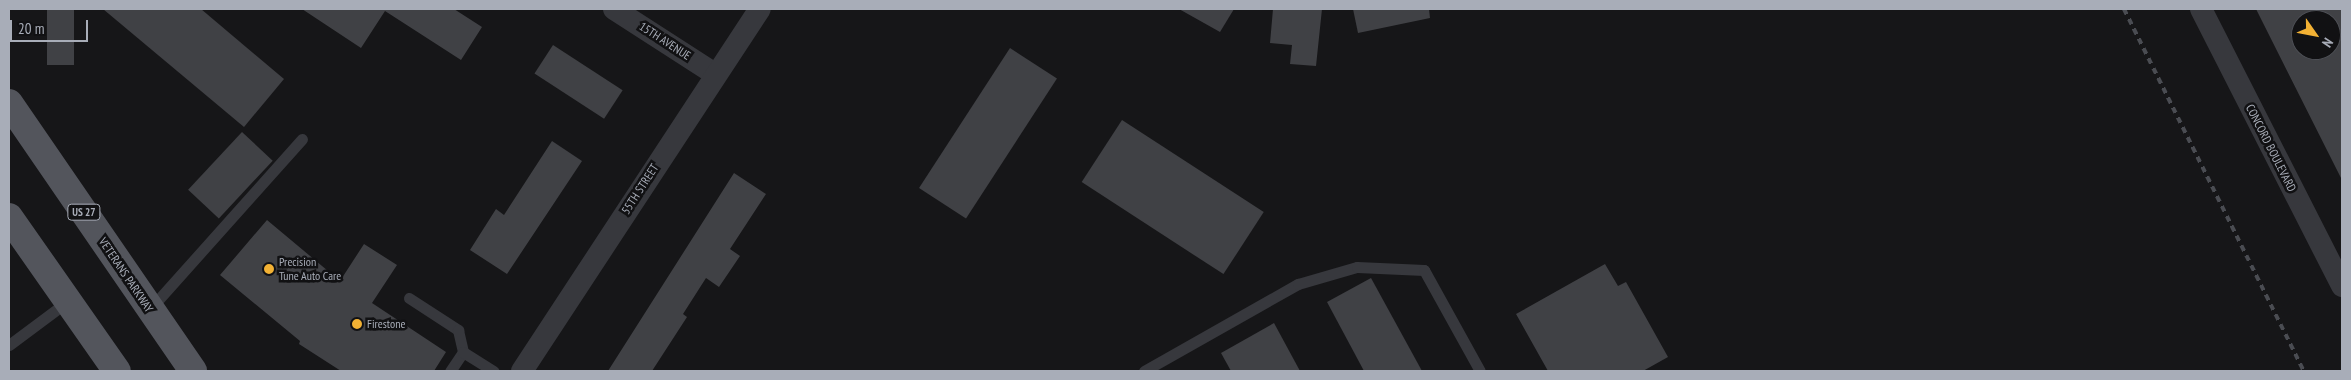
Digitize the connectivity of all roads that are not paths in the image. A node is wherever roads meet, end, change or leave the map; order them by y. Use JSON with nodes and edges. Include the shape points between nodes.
{"nodes":[{"id":1,"x":614,"y":9,"type":"edge"},
{"id":2,"x":760,"y":9,"type":"edge"},
{"id":3,"x":2201,"y":9,"type":"edge"},
{"id":4,"x":715,"y":74,"type":"junction"},
{"id":5,"x":9,"y":103,"type":"edge"},
{"id":6,"x":302,"y":140,"type":"dead end"},
{"id":7,"x":9,"y":217,"type":"edge"},
{"id":8,"x":2342,"y":286,"type":"edge"},
{"id":9,"x":409,"y":298,"type":"dead end"},
{"id":10,"x":68,"y":301,"type":"junction"},
{"id":11,"x":150,"y":309,"type":"junction"},
{"id":12,"x":9,"y":345,"type":"edge"},
{"id":13,"x":463,"y":352,"type":"junction"},
{"id":14,"x":117,"y":371,"type":"edge"},
{"id":15,"x":193,"y":371,"type":"edge"},
{"id":16,"x":450,"y":371,"type":"edge"},
{"id":17,"x":493,"y":371,"type":"edge"},
{"id":18,"x":522,"y":371,"type":"edge"},
{"id":19,"x":1144,"y":371,"type":"edge"},
{"id":20,"x":1480,"y":371,"type":"edge"}],
"edges":[{"from":1,"to":4,"type":"street","name":"15TH AVENUE"},
{"from":2,"to":4,"type":"street","name":"55TH STREET"},
{"from":3,"to":8,"type":"street","name":"CONCORD BOULEVARD"},
{"from":4,"to":18,"type":"street","name":"55TH STREET"},
{"from":5,"to":11,"type":"main road","name":"VETERANS PARKWAY","number":"US 27"},
{"from":6,"to":11,"type":"lane"},
{"from":7,"to":10,"type":"main road"},
{"from":9,"to":13,"type":"lane","via":[[458,330]]},
{"from":10,"to":12,"type":"lane"},
{"from":10,"to":14,"type":"main road"},
{"from":11,"to":15,"type":"main road","name":"VETERANS PARKWAY","number":"US 27"},
{"from":13,"to":16,"type":"lane"},
{"from":13,"to":17,"type":"lane"},
{"from":19,"to":20,"type":"lane","via":[[1298,284],[1357,267],[1424,270]]}]}
